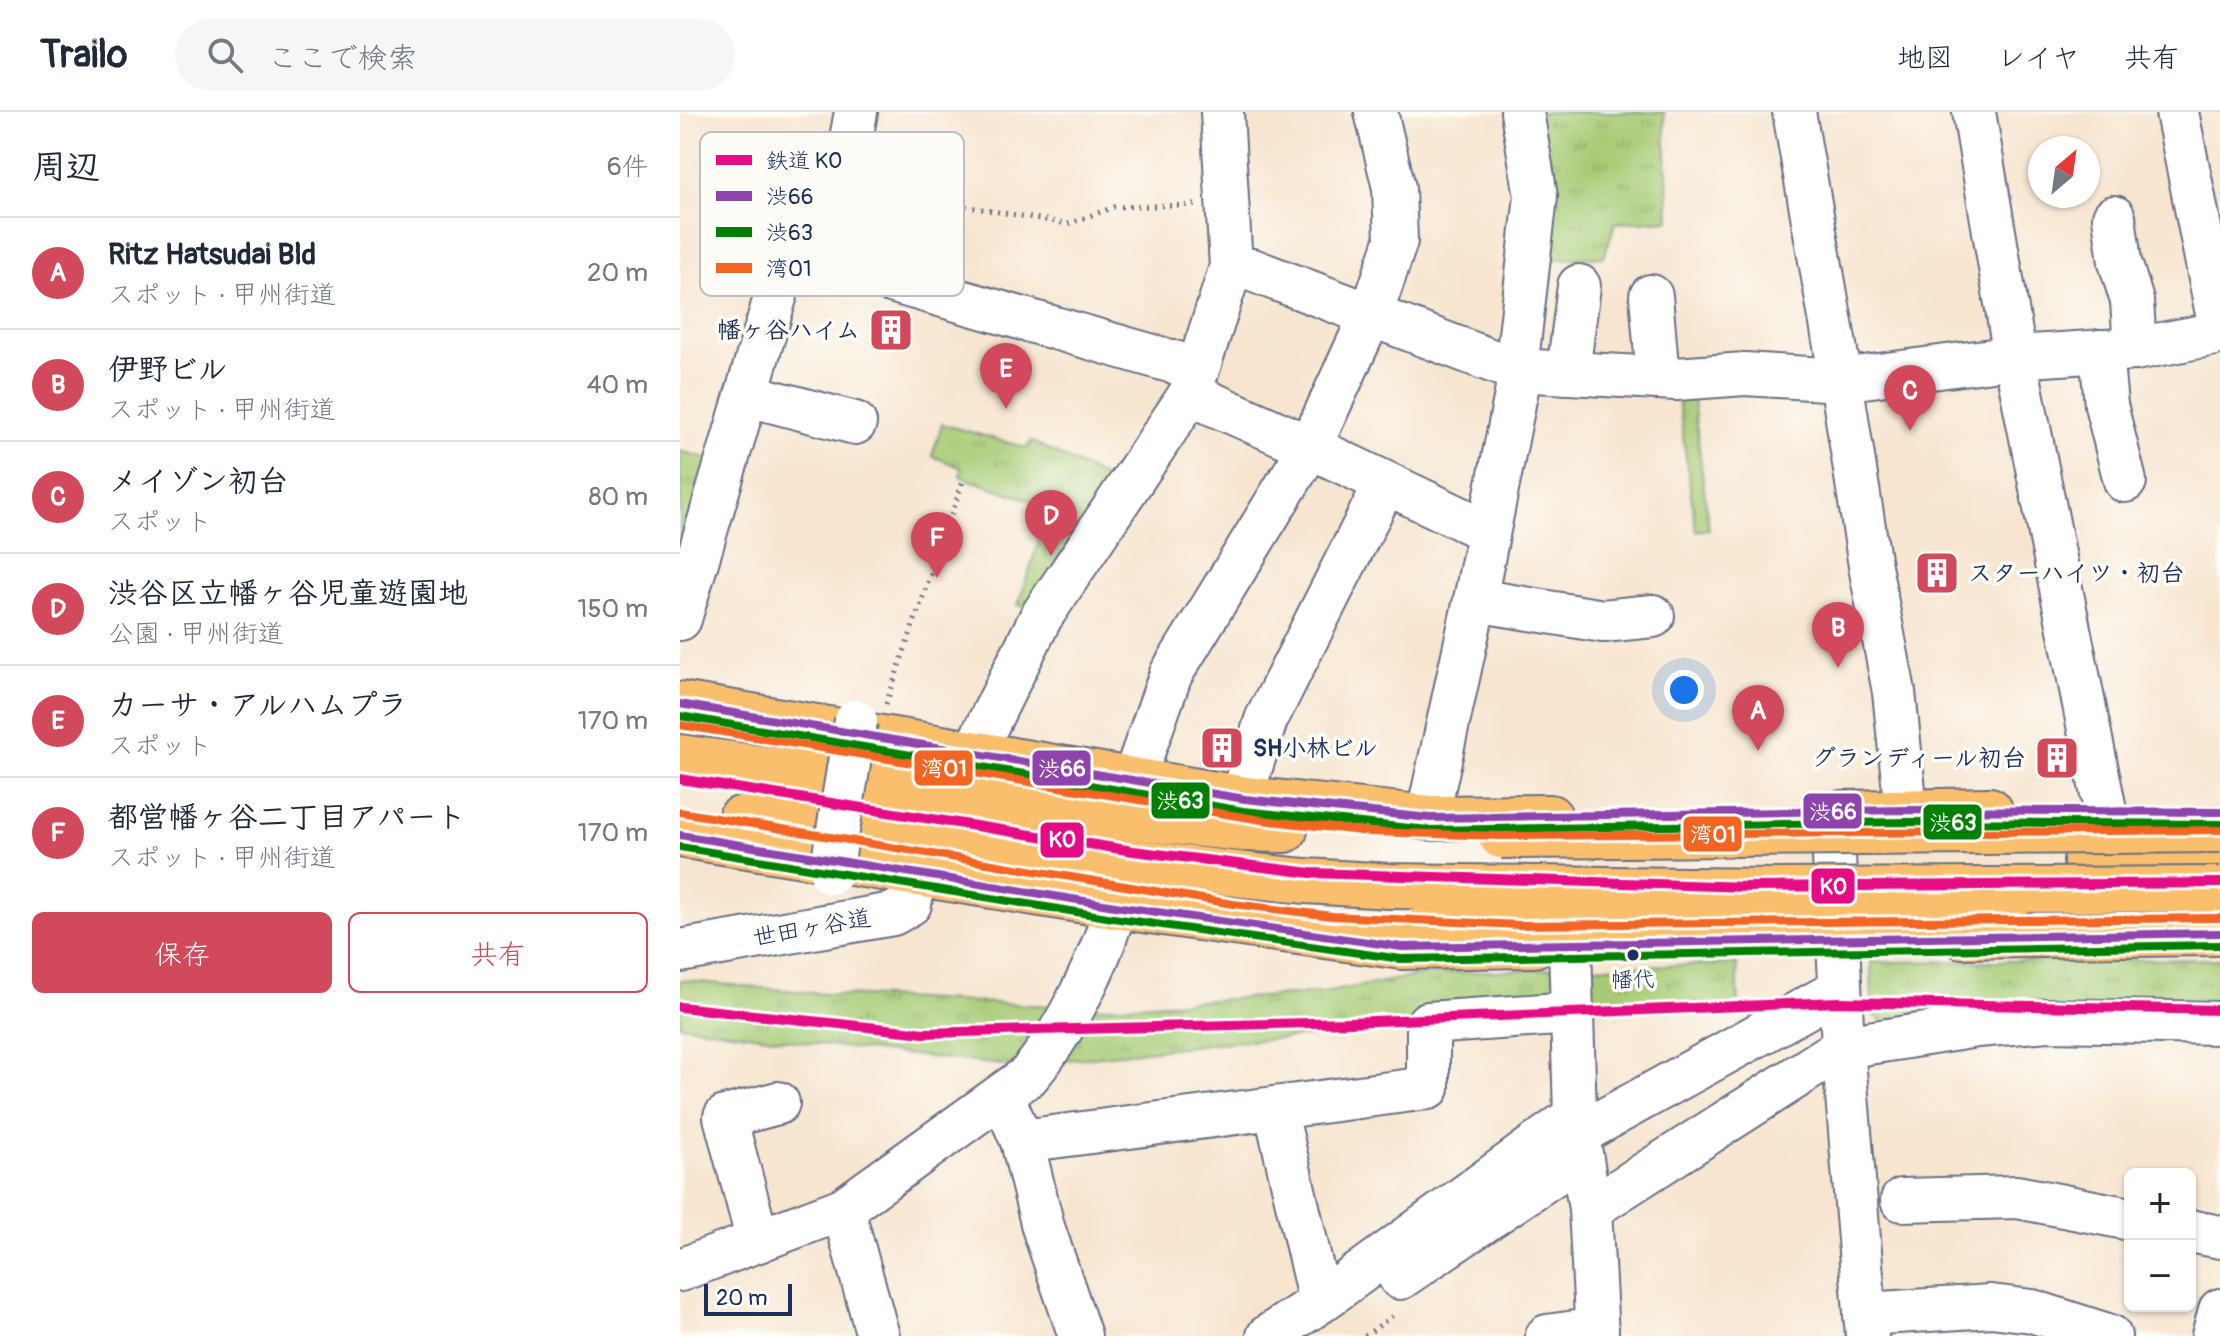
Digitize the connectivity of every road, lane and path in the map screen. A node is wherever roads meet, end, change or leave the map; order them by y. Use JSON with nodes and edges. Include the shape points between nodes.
{"nodes":[{"id":1,"x":856,"y":112,"type":"edge"},
{"id":2,"x":1222,"y":112,"type":"edge"},
{"id":3,"x":1376,"y":112,"type":"edge"},
{"id":4,"x":1522,"y":112,"type":"edge"},
{"id":5,"x":1794,"y":112,"type":"edge"},
{"id":6,"x":1974,"y":112,"type":"edge"},
{"id":7,"x":2177,"y":112,"type":"edge"},
{"id":8,"x":852,"y":132,"type":"edge"},
{"id":9,"x":1228,"y":204,"type":"junction"},
{"id":10,"x":964,"y":206,"type":"edge"},
{"id":11,"x":2114,"y":217,"type":"dead end"},
{"id":12,"x":1231,"y":267,"type":"junction"},
{"id":13,"x":1579,"y":286,"type":"dead end"},
{"id":14,"x":776,"y":296,"type":"edge"},
{"id":15,"x":941,"y":296,"type":"edge"},
{"id":16,"x":1651,"y":296,"type":"dead end"},
{"id":17,"x":1371,"y":315,"type":"junction"},
{"id":18,"x":2220,"y":331,"type":"edge"},
{"id":19,"x":2118,"y":350,"type":"junction"},
{"id":20,"x":2015,"y":357,"type":"junction"},
{"id":21,"x":1516,"y":370,"type":"junction"},
{"id":22,"x":1568,"y":373,"type":"junction"},
{"id":23,"x":1658,"y":378,"type":"junction"},
{"id":24,"x":1841,"y":380,"type":"junction"},
{"id":25,"x":1194,"y":382,"type":"junction"},
{"id":26,"x":748,"y":395,"type":"junction"},
{"id":27,"x":855,"y":423,"type":"dead end"},
{"id":28,"x":1310,"y":447,"type":"junction"},
{"id":29,"x":964,"y":478,"type":"dead end"},
{"id":30,"x":2125,"y":481,"type":"dead end"},
{"id":31,"x":1385,"y":484,"type":"junction"},
{"id":32,"x":1487,"y":531,"type":"junction"},
{"id":33,"x":1475,"y":600,"type":"junction"},
{"id":34,"x":1653,"y":616,"type":"dead end"},
{"id":35,"x":680,"y":619,"type":"edge"},
{"id":36,"x":680,"y":704,"type":"edge"},
{"id":37,"x":869,"y":719,"type":"joint"},
{"id":38,"x":680,"y":725,"type":"edge"},
{"id":39,"x":981,"y":754,"type":"junction"},
{"id":40,"x":680,"y":757,"type":"edge"},
{"id":41,"x":1136,"y":781,"type":"junction"},
{"id":42,"x":1245,"y":799,"type":"junction"},
{"id":43,"x":1906,"y":810,"type":"junction"},
{"id":44,"x":2105,"y":810,"type":"junction"},
{"id":45,"x":2220,"y":812,"type":"edge"},
{"id":46,"x":1832,"y":813,"type":"junction"},
{"id":47,"x":1430,"y":818,"type":"junction"},
{"id":48,"x":690,"y":821,"type":"edge"},
{"id":49,"x":2220,"y":830,"type":"edge"},
{"id":50,"x":1370,"y":832,"type":"junction"},
{"id":51,"x":1501,"y":836,"type":"junction"},
{"id":52,"x":2220,"y":862,"type":"edge"},
{"id":53,"x":831,"y":873,"type":"dead end"},
{"id":54,"x":916,"y":873,"type":"junction"},
{"id":55,"x":2220,"y":889,"type":"edge"},
{"id":56,"x":1115,"y":906,"type":"junction"},
{"id":57,"x":2220,"y":918,"type":"edge"},
{"id":58,"x":2220,"y":933,"type":"edge"},
{"id":59,"x":1837,"y":938,"type":"junction"},
{"id":60,"x":1570,"y":945,"type":"junction"},
{"id":61,"x":680,"y":951,"type":"edge"},
{"id":62,"x":1839,"y":990,"type":"junction"},
{"id":63,"x":1572,"y":1013,"type":"junction"},
{"id":64,"x":2220,"y":1023,"type":"edge"},
{"id":65,"x":1843,"y":1047,"type":"junction"},
{"id":66,"x":1002,"y":1095,"type":"junction"},
{"id":67,"x":778,"y":1103,"type":"dead end"},
{"id":68,"x":1275,"y":1108,"type":"junction"},
{"id":69,"x":1577,"y":1136,"type":"junction"},
{"id":70,"x":1022,"y":1141,"type":"junction"},
{"id":71,"x":1902,"y":1200,"type":"dead end"},
{"id":72,"x":843,"y":1209,"type":"junction"},
{"id":73,"x":1590,"y":1209,"type":"junction"},
{"id":74,"x":2124,"y":1218,"type":"edge"},
{"id":75,"x":2196,"y":1232,"type":"edge"},
{"id":76,"x":2220,"y":1237,"type":"edge"},
{"id":77,"x":758,"y":1241,"type":"junction"},
{"id":78,"x":680,"y":1270,"type":"edge"},
{"id":79,"x":2220,"y":1310,"type":"edge"},
{"id":80,"x":1319,"y":1319,"type":"edge"},
{"id":81,"x":1866,"y":1325,"type":"edge"},
{"id":82,"x":1597,"y":1333,"type":"edge"},
{"id":83,"x":878,"y":1336,"type":"edge"},
{"id":84,"x":1080,"y":1336,"type":"edge"},
{"id":85,"x":1268,"y":1336,"type":"edge"},
{"id":86,"x":1547,"y":1336,"type":"edge"},
{"id":87,"x":2110,"y":1336,"type":"edge"},
{"id":88,"x":2213,"y":1336,"type":"edge"}],
"edges":[{"from":1,"to":8,"type":"street"},
{"from":2,"to":9,"type":"street"},
{"from":3,"to":17,"type":"street","via":[[1394,188],[1396,241]]},
{"from":4,"to":21,"type":"street","via":[[1536,196]]},
{"from":5,"to":24,"type":"street"},
{"from":6,"to":20,"type":"street"},
{"from":7,"to":18,"type":"street"},
{"from":9,"to":10,"type":"path","via":[[1114,207],[1068,224]]},
{"from":9,"to":12,"type":"street"},
{"from":11,"to":19,"type":"street","via":[[2132,301]]},
{"from":12,"to":17,"type":"street"},
{"from":12,"to":25,"type":"street"},
{"from":13,"to":22,"type":"street"},
{"from":14,"to":26,"type":"street"},
{"from":15,"to":25,"type":"street"},
{"from":16,"to":23,"type":"street"},
{"from":17,"to":21,"type":"street"},
{"from":17,"to":28,"type":"street"},
{"from":18,"to":19,"type":"street"},
{"from":19,"to":20,"type":"street"},
{"from":19,"to":30,"type":"street","via":[[2106,405]]},
{"from":20,"to":24,"type":"street"},
{"from":20,"to":44,"type":"street"},
{"from":21,"to":22,"type":"street"},
{"from":21,"to":32,"type":"street","via":[[1517,389]]},
{"from":22,"to":23,"type":"street"},
{"from":23,"to":24,"type":"street","via":[[1745,374]]},
{"from":24,"to":43,"type":"street","via":[[1894,692]]},
{"from":25,"to":28,"type":"street"},
{"from":25,"to":39,"type":"street","via":[[1041,617],[982,736]]},
{"from":26,"to":27,"type":"street"},
{"from":26,"to":35,"type":"street"},
{"from":28,"to":31,"type":"street"},
{"from":28,"to":41,"type":"street","via":[[1171,674]]},
{"from":29,"to":37,"type":"path"},
{"from":31,"to":32,"type":"street"},
{"from":31,"to":42,"type":"street","via":[[1266,720]]},
{"from":32,"to":33,"type":"street"},
{"from":33,"to":34,"type":"street","via":[[1603,621]]},
{"from":33,"to":47,"type":"street"},
{"from":36,"to":39,"type":"highway"},
{"from":37,"to":53,"type":"street","bridge":true},
{"from":38,"to":50,"type":"highway","via":[[1262,820]]},
{"from":39,"to":41,"type":"highway"},
{"from":40,"to":50,"type":"highway","via":[[1107,815],[1244,829]]},
{"from":41,"to":42,"type":"highway"},
{"from":42,"to":47,"type":"highway"},
{"from":43,"to":44,"type":"highway"},
{"from":43,"to":46,"type":"highway"},
{"from":44,"to":45,"type":"highway"},
{"from":46,"to":47,"type":"highway"},
{"from":46,"to":59,"type":"street"},
{"from":48,"to":54,"type":"highway"},
{"from":48,"to":55,"type":"highway","bridge":true,"via":[[822,824],[1219,873],[1390,886]]},
{"from":48,"to":57,"type":"highway","bridge":true,"via":[[1233,904],[1430,923]]},
{"from":49,"to":51,"type":"highway","bridge":true},
{"from":50,"to":51,"type":"highway"},
{"from":51,"to":52,"type":"highway","bridge":true,"via":[[1927,860]]},
{"from":54,"to":56,"type":"highway"},
{"from":54,"to":61,"type":"street","name":"世田ヶ谷道","via":[[910,904],[893,914]]},
{"from":56,"to":60,"type":"highway","via":[[1402,947]]},
{"from":56,"to":66,"type":"street","via":[[1048,1053]]},
{"from":58,"to":59,"type":"highway"},
{"from":59,"to":60,"type":"highway"},
{"from":59,"to":62,"type":"street"},
{"from":60,"to":63,"type":"street"},
{"from":62,"to":65,"type":"street"},
{"from":62,"to":69,"type":"street"},
{"from":63,"to":68,"type":"street","via":[[1428,1023],[1428,1088]]},
{"from":63,"to":69,"type":"street"},
{"from":64,"to":65,"type":"street","via":[[2048,1020]]},
{"from":65,"to":73,"type":"street"},
{"from":65,"to":81,"type":"street"},
{"from":66,"to":70,"type":"street"},
{"from":66,"to":72,"type":"street"},
{"from":67,"to":77,"type":"street","via":[[725,1117]]},
{"from":68,"to":70,"type":"street"},
{"from":68,"to":80,"type":"street"},
{"from":69,"to":73,"type":"street"},
{"from":69,"to":80,"type":"street"},
{"from":70,"to":84,"type":"street","via":[[1043,1227]]},
{"from":71,"to":74,"type":"street","via":[[2017,1197]]},
{"from":72,"to":77,"type":"street"},
{"from":72,"to":83,"type":"street"},
{"from":73,"to":82,"type":"street"},
{"from":75,"to":76,"type":"street"},
{"from":77,"to":78,"type":"street"},
{"from":79,"to":88,"type":"street"},
{"from":80,"to":85,"type":"street"},
{"from":81,"to":87,"type":"street","via":[[1991,1306],[2032,1311]]},
{"from":82,"to":86,"type":"street"}]}
